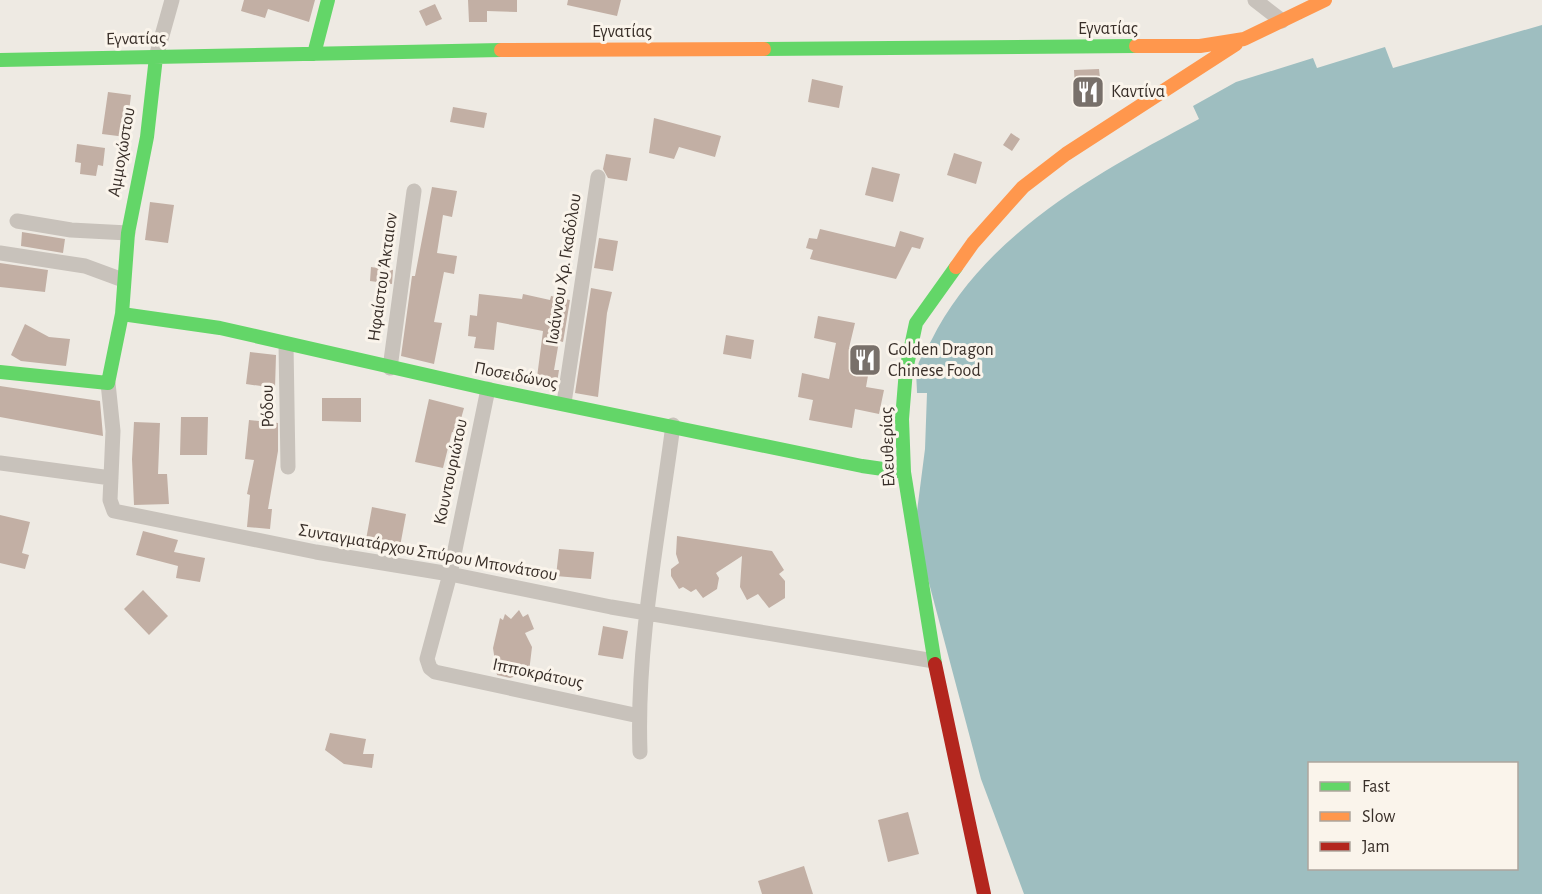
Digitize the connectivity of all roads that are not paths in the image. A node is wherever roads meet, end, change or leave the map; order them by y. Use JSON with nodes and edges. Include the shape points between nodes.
{"nodes":[{"id":1,"x":172,"y":0,"type":"edge"},
{"id":2,"x":327,"y":0,"type":"edge"},
{"id":3,"x":1255,"y":0,"type":"edge"},
{"id":4,"x":1325,"y":0,"type":"edge"},
{"id":5,"x":1282,"y":21,"type":"junction"},
{"id":6,"x":1244,"y":39,"type":"junction"},
{"id":7,"x":314,"y":54,"type":"junction"},
{"id":8,"x":156,"y":57,"type":"junction"},
{"id":9,"x":0,"y":60,"type":"edge"},
{"id":10,"x":598,"y":177,"type":"dead end"},
{"id":11,"x":414,"y":191,"type":"dead end"},
{"id":12,"x":16,"y":221,"type":"dead end"},
{"id":13,"x":128,"y":233,"type":"junction"},
{"id":14,"x":0,"y":253,"type":"edge"},
{"id":15,"x":123,"y":280,"type":"junction"},
{"id":16,"x":122,"y":314,"type":"junction"},
{"id":17,"x":286,"y":344,"type":"junction"},
{"id":18,"x":390,"y":368,"type":"junction"},
{"id":19,"x":0,"y":372,"type":"edge"},
{"id":20,"x":108,"y":383,"type":"junction"},
{"id":21,"x":488,"y":389,"type":"junction"},
{"id":22,"x":564,"y":403,"type":"junction"},
{"id":23,"x":673,"y":425,"type":"junction"},
{"id":24,"x":0,"y":463,"type":"edge"},
{"id":25,"x":288,"y":467,"type":"dead end"},
{"id":26,"x":904,"y":472,"type":"junction"},
{"id":27,"x":111,"y":478,"type":"junction"},
{"id":28,"x":450,"y":574,"type":"junction"},
{"id":29,"x":648,"y":612,"type":"junction"},
{"id":30,"x":934,"y":661,"type":"junction"},
{"id":31,"x":430,"y":668,"type":"joint"},
{"id":32,"x":639,"y":716,"type":"junction"},
{"id":33,"x":640,"y":752,"type":"dead end"},
{"id":34,"x":984,"y":894,"type":"edge"}],
"edges":[{"from":1,"to":8,"type":"street","name":"Αμμοχώστου"},
{"from":2,"to":7,"type":"street"},
{"from":3,"to":5,"type":"street"},
{"from":4,"to":5,"type":"street"},
{"from":5,"to":6,"type":"street"},
{"from":6,"to":7,"type":"street","name":"Εγνατίας","via":[[1176,47]]},
{"from":6,"to":26,"type":"street","name":"Ελευθερίας","via":[[1066,154],[1023,187],[973,243],[916,323],[906,370],[902,419]]},
{"from":7,"to":8,"type":"street","name":"Εγνατίας"},
{"from":8,"to":9,"type":"street","name":"Εγνατίας"},
{"from":8,"to":13,"type":"street","name":"Αμμοχώστου","via":[[147,137]]},
{"from":10,"to":22,"type":"street","name":"Ιωάννου Χρ. Γκαδόλου"},
{"from":11,"to":18,"type":"street","name":"Ηφαίστου Άκταιον"},
{"from":12,"to":13,"type":"street","via":[[71,230]]},
{"from":13,"to":15,"type":"street","name":"Αμμοχώστου"},
{"from":14,"to":15,"type":"street","via":[[85,266]]},
{"from":15,"to":16,"type":"street","name":"Αμμοχώστου"},
{"from":16,"to":17,"type":"street","name":"Ποσειδώνος","via":[[219,328]]},
{"from":16,"to":20,"type":"street","name":"Συνταγματάρχου Σπύρου Μπονάτσου"},
{"from":17,"to":18,"type":"street","name":"Ποσειδώνος"},
{"from":17,"to":25,"type":"street","name":"Ρόδου"},
{"from":18,"to":21,"type":"street","name":"Ποσειδώνος"},
{"from":19,"to":20,"type":"street"},
{"from":20,"to":27,"type":"street","name":"Συνταγματάρχου Σπύρου Μπονάτσου","via":[[113,431]]},
{"from":21,"to":22,"type":"street","name":"Ποσειδώνος"},
{"from":21,"to":28,"type":"street","name":"Κουντουριώτου"},
{"from":22,"to":23,"type":"street","name":"Ποσειδώνος"},
{"from":23,"to":26,"type":"street","name":"Ποσειδώνος"},
{"from":23,"to":29,"type":"street"},
{"from":24,"to":27,"type":"street"},
{"from":26,"to":30,"type":"street","name":"Ελευθερίας"},
{"from":27,"to":28,"type":"street","name":"Συνταγματάρχου Σπύρου Μπονάτσου","via":[[110,506],[114,511],[316,552]]},
{"from":28,"to":29,"type":"street","name":"Συνταγματάρχου Σπύρου Μπονάτσου"},
{"from":28,"to":31,"type":"street","name":"Κουντουριώτου","via":[[427,659]]},
{"from":29,"to":30,"type":"street","name":"Συνταγματάρχου Σπύρου Μπονάτσου"},
{"from":29,"to":32,"type":"street"},
{"from":30,"to":34,"type":"street","name":"Ελευθερίας"},
{"from":31,"to":32,"type":"street","name":"Ιπποκράτους"},
{"from":32,"to":33,"type":"street"}]}
